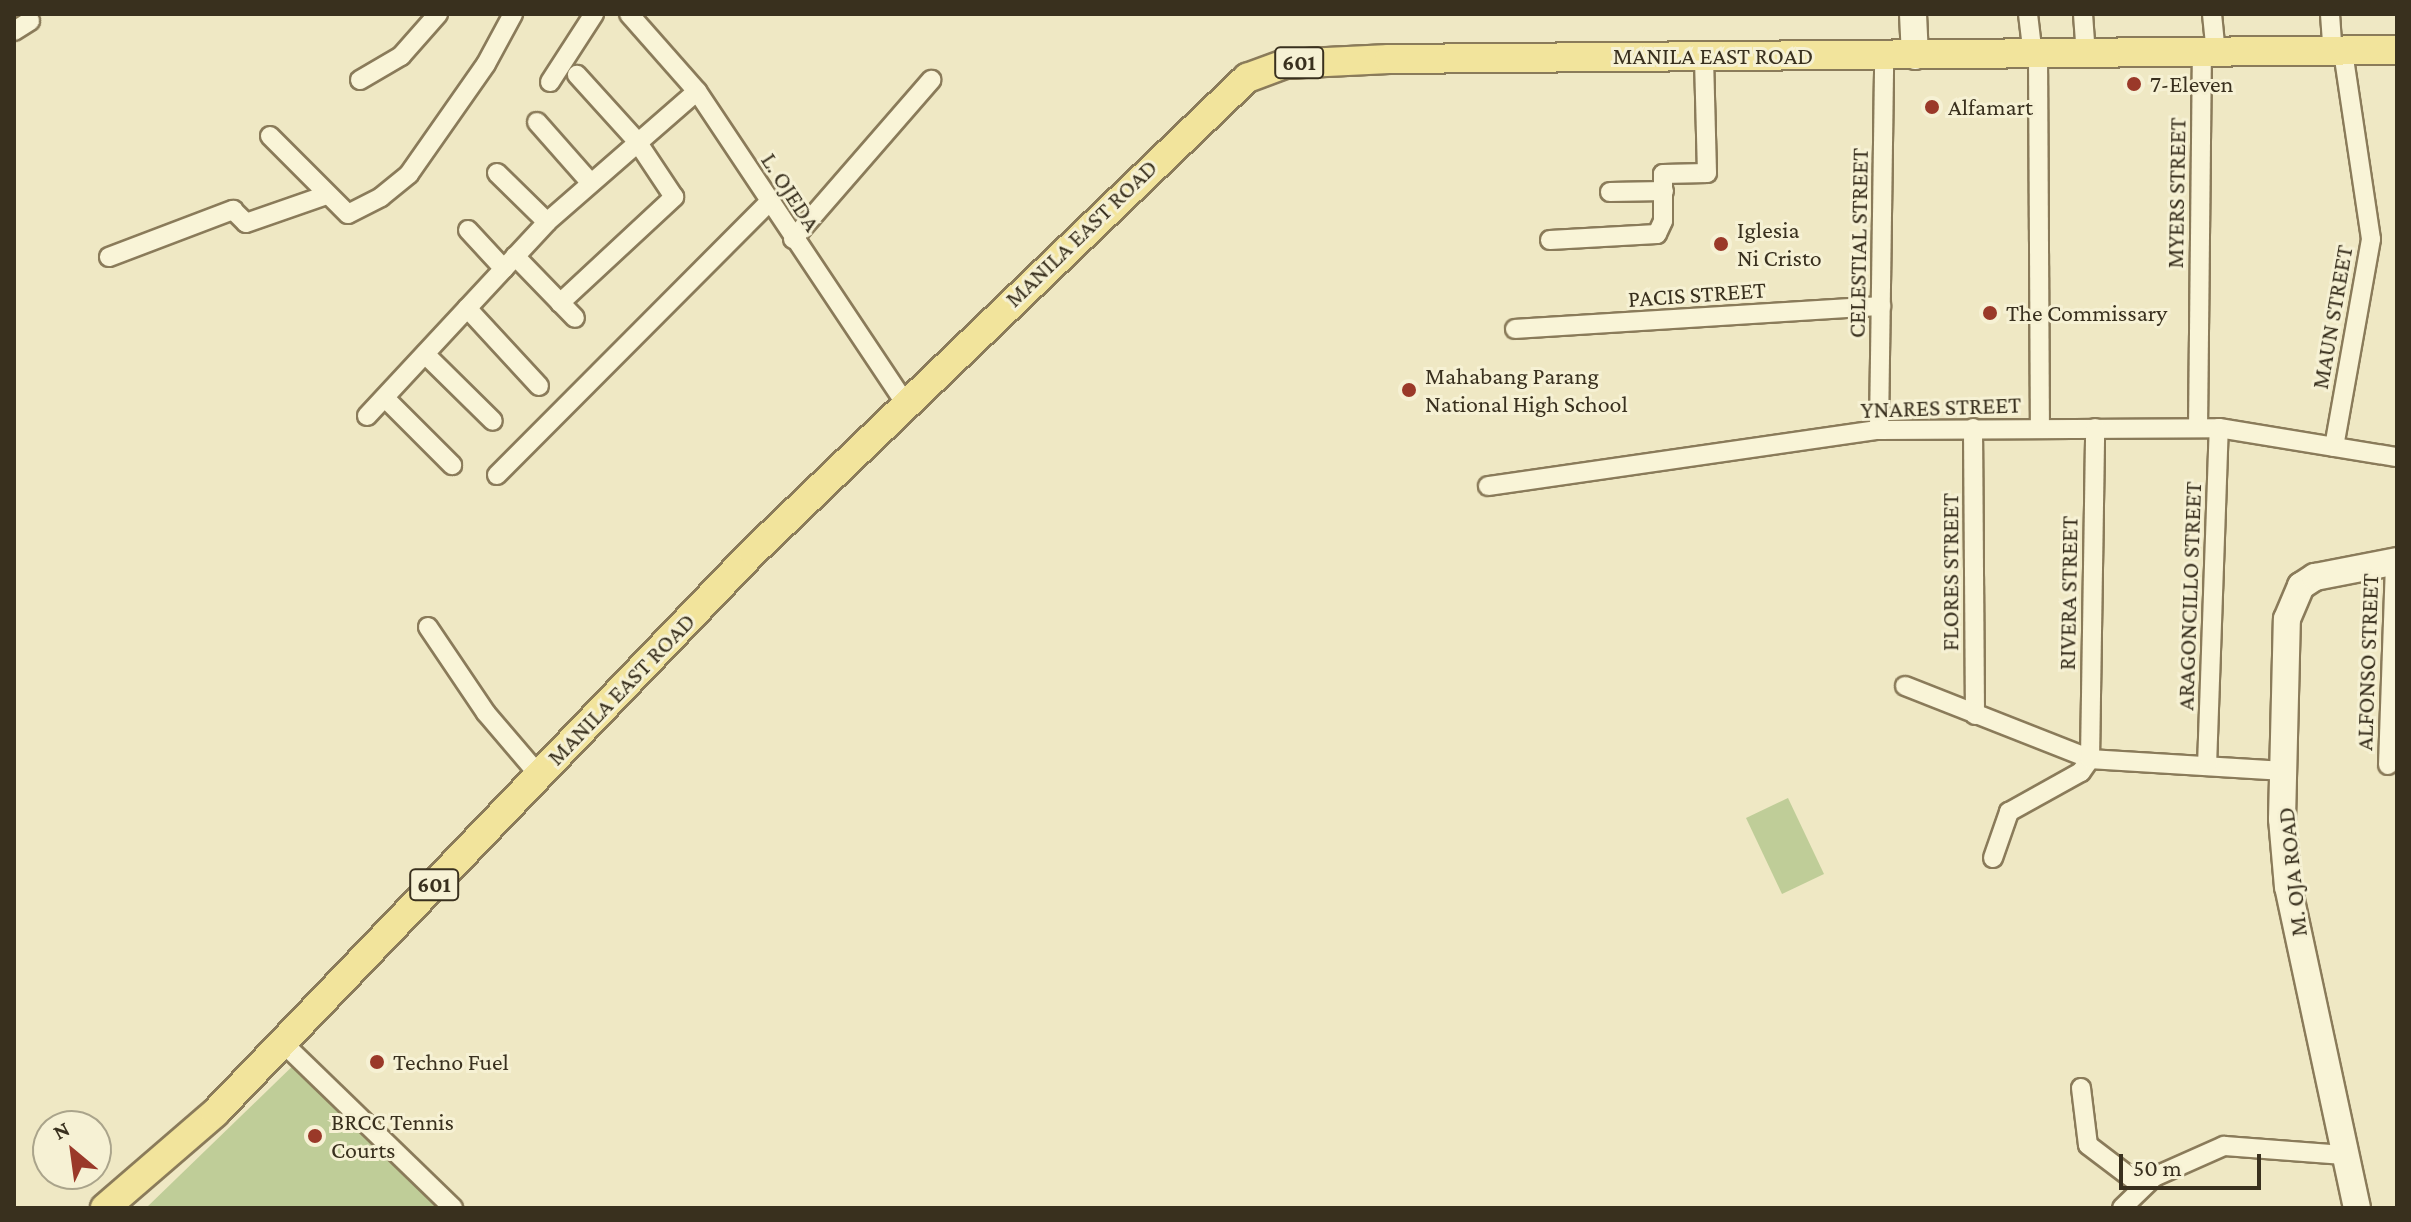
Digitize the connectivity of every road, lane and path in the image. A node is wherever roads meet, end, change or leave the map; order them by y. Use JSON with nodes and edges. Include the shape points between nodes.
{"nodes":[{"id":1,"x":438,"y":14,"type":"edge"},
{"id":2,"x":513,"y":14,"type":"edge"},
{"id":3,"x":594,"y":14,"type":"edge"},
{"id":4,"x":629,"y":14,"type":"edge"},
{"id":5,"x":1913,"y":14,"type":"edge"},
{"id":6,"x":2028,"y":14,"type":"edge"},
{"id":7,"x":2083,"y":14,"type":"edge"},
{"id":8,"x":2212,"y":14,"type":"edge"},
{"id":9,"x":2330,"y":14,"type":"edge"},
{"id":10,"x":2397,"y":50,"type":"edge"},
{"id":11,"x":2338,"y":53,"type":"junction"},
{"id":12,"x":2209,"y":55,"type":"junction"},
{"id":13,"x":1704,"y":56,"type":"junction"},
{"id":14,"x":1884,"y":56,"type":"junction"},
{"id":15,"x":1915,"y":56,"type":"junction"},
{"id":16,"x":2036,"y":56,"type":"junction"},
{"id":17,"x":2086,"y":56,"type":"junction"},
{"id":18,"x":577,"y":75,"type":"dead end"},
{"id":19,"x":360,"y":80,"type":"dead end"},
{"id":20,"x":931,"y":80,"type":"dead end"},
{"id":21,"x":550,"y":82,"type":"dead end"},
{"id":22,"x":697,"y":91,"type":"junction"},
{"id":23,"x":537,"y":122,"type":"dead end"},
{"id":24,"x":270,"y":136,"type":"dead end"},
{"id":25,"x":636,"y":140,"type":"junction"},
{"id":26,"x":497,"y":173,"type":"dead end"},
{"id":27,"x":589,"y":181,"type":"junction"},
{"id":28,"x":1664,"y":182,"type":"junction"},
{"id":29,"x":1610,"y":192,"type":"dead end"},
{"id":30,"x":327,"y":195,"type":"junction"},
{"id":31,"x":769,"y":202,"type":"junction"},
{"id":32,"x":547,"y":222,"type":"junction"},
{"id":33,"x":468,"y":230,"type":"dead end"},
{"id":34,"x":793,"y":239,"type":"junction"},
{"id":35,"x":1550,"y":240,"type":"dead end"},
{"id":36,"x":109,"y":257,"type":"dead end"},
{"id":37,"x":509,"y":262,"type":"junction"},
{"id":38,"x":560,"y":303,"type":"junction"},
{"id":39,"x":1881,"y":306,"type":"junction"},
{"id":40,"x":467,"y":308,"type":"junction"},
{"id":41,"x":575,"y":318,"type":"dead end"},
{"id":42,"x":1515,"y":329,"type":"dead end"},
{"id":43,"x":425,"y":354,"type":"junction"},
{"id":44,"x":539,"y":386,"type":"dead end"},
{"id":45,"x":385,"y":398,"type":"junction"},
{"id":46,"x":905,"y":403,"type":"junction"},
{"id":47,"x":367,"y":416,"type":"dead end"},
{"id":48,"x":493,"y":421,"type":"dead end"},
{"id":49,"x":2040,"y":427,"type":"junction"},
{"id":50,"x":1973,"y":428,"type":"junction"},
{"id":51,"x":2095,"y":428,"type":"junction"},
{"id":52,"x":2198,"y":428,"type":"junction"},
{"id":53,"x":2219,"y":428,"type":"junction"},
{"id":54,"x":1879,"y":430,"type":"junction"},
{"id":55,"x":2334,"y":447,"type":"junction"},
{"id":56,"x":2397,"y":457,"type":"edge"},
{"id":57,"x":452,"y":465,"type":"dead end"},
{"id":58,"x":497,"y":475,"type":"dead end"},
{"id":59,"x":1488,"y":486,"type":"dead end"},
{"id":60,"x":2396,"y":561,"type":"edge"},
{"id":61,"x":428,"y":627,"type":"dead end"},
{"id":62,"x":1905,"y":686,"type":"dead end"},
{"id":63,"x":1975,"y":715,"type":"junction"},
{"id":64,"x":2090,"y":759,"type":"junction"},
{"id":65,"x":2388,"y":765,"type":"dead end"},
{"id":66,"x":2207,"y":766,"type":"junction"},
{"id":67,"x":2284,"y":771,"type":"junction"},
{"id":68,"x":539,"y":775,"type":"junction"},
{"id":69,"x":1993,"y":858,"type":"dead end"},
{"id":70,"x":283,"y":1043,"type":"junction"},
{"id":71,"x":2081,"y":1088,"type":"dead end"},
{"id":72,"x":2345,"y":1155,"type":"junction"},
{"id":73,"x":2142,"y":1186,"type":"junction"},
{"id":74,"x":105,"y":1208,"type":"edge"},
{"id":75,"x":453,"y":1208,"type":"edge"},
{"id":76,"x":2122,"y":1208,"type":"edge"},
{"id":77,"x":2357,"y":1208,"type":"edge"}],
"edges":[{"from":1,"to":19,"type":"street","via":[[401,56]]},
{"from":2,"to":30,"type":"street","via":[[486,64],[409,174],[348,214]]},
{"from":3,"to":21,"type":"street"},
{"from":4,"to":22,"type":"street","name":"L. OJEDA"},
{"from":5,"to":15,"type":"street"},
{"from":6,"to":16,"type":"street"},
{"from":7,"to":17,"type":"street"},
{"from":8,"to":12,"type":"street","name":"MYERS STREET"},
{"from":9,"to":11,"type":"street","name":"MAUN STREET"},
{"from":10,"to":11,"type":"main road","name":"MANILA EAST ROAD","number":"601"},
{"from":11,"to":12,"type":"main road","name":"MANILA EAST ROAD","number":"601"},
{"from":11,"to":55,"type":"street","name":"MAUN STREET","via":[[2371,239]]},
{"from":12,"to":17,"type":"main road","name":"MANILA EAST ROAD","number":"601"},
{"from":12,"to":52,"type":"street","name":"MYERS STREET"},
{"from":13,"to":14,"type":"main road","name":"MANILA EAST ROAD","number":"601"},
{"from":13,"to":28,"type":"street","via":[[1707,173]]},
{"from":13,"to":46,"type":"main road","name":"MANILA EAST ROAD","number":"601","via":[[1300,63],[1247,78]]},
{"from":14,"to":15,"type":"main road","name":"MANILA EAST ROAD","number":"601"},
{"from":14,"to":39,"type":"street","name":"CELESTIAL STREET"},
{"from":15,"to":16,"type":"main road","name":"MANILA EAST ROAD","number":"601"},
{"from":16,"to":17,"type":"main road","name":"MANILA EAST ROAD","number":"601"},
{"from":16,"to":49,"type":"street"},
{"from":18,"to":25,"type":"street"},
{"from":20,"to":34,"type":"street"},
{"from":22,"to":25,"type":"street"},
{"from":22,"to":31,"type":"street","name":"L. OJEDA"},
{"from":23,"to":27,"type":"street"},
{"from":24,"to":30,"type":"street"},
{"from":25,"to":27,"type":"street"},
{"from":25,"to":38,"type":"street","via":[[674,197]]},
{"from":26,"to":32,"type":"street"},
{"from":27,"to":32,"type":"street"},
{"from":28,"to":29,"type":"street"},
{"from":28,"to":35,"type":"street","via":[[1663,221],[1657,234]]},
{"from":30,"to":36,"type":"street","via":[[246,223],[233,210]]},
{"from":31,"to":34,"type":"street","name":"L. OJEDA"},
{"from":31,"to":58,"type":"street"},
{"from":32,"to":37,"type":"street"},
{"from":33,"to":37,"type":"street"},
{"from":34,"to":46,"type":"street","name":"L. OJEDA"},
{"from":37,"to":38,"type":"street"},
{"from":37,"to":40,"type":"street"},
{"from":38,"to":41,"type":"street"},
{"from":39,"to":42,"type":"street","name":"PACIS STREET"},
{"from":39,"to":54,"type":"street","name":"CELESTIAL STREET"},
{"from":40,"to":43,"type":"street"},
{"from":40,"to":44,"type":"street"},
{"from":43,"to":45,"type":"street"},
{"from":43,"to":48,"type":"street"},
{"from":45,"to":47,"type":"street"},
{"from":45,"to":57,"type":"street"},
{"from":46,"to":68,"type":"main road","name":"MANILA EAST ROAD","number":"601"},
{"from":49,"to":50,"type":"street","name":"YNARES STREET"},
{"from":49,"to":51,"type":"street","name":"YNARES STREET"},
{"from":50,"to":54,"type":"street","name":"YNARES STREET"},
{"from":50,"to":63,"type":"street","name":"FLORES STREET"},
{"from":51,"to":52,"type":"street","name":"YNARES STREET"},
{"from":51,"to":64,"type":"street","name":"RIVERA STREET"},
{"from":52,"to":53,"type":"street","name":"YNARES STREET"},
{"from":53,"to":55,"type":"street","name":"YNARES STREET"},
{"from":53,"to":66,"type":"street","name":"ARAGONCILLO STREET"},
{"from":54,"to":59,"type":"street","name":"YNARES STREET"},
{"from":55,"to":56,"type":"street","name":"YNARES STREET"},
{"from":60,"to":65,"type":"street","name":"ALFONSO STREET"},
{"from":60,"to":67,"type":"street","name":"M. OJA ROAD","via":[[2339,569],[2301,586],[2287,619]]},
{"from":61,"to":68,"type":"street","via":[[486,713]]},
{"from":62,"to":63,"type":"street"},
{"from":63,"to":64,"type":"street"},
{"from":64,"to":66,"type":"street"},
{"from":64,"to":69,"type":"street","via":[[2081,772],[2009,812]]},
{"from":66,"to":67,"type":"street"},
{"from":67,"to":72,"type":"street","name":"M. OJA ROAD","via":[[2288,887]]},
{"from":68,"to":70,"type":"main road","name":"MANILA EAST ROAD","number":"601"},
{"from":70,"to":74,"type":"main road","name":"MANILA EAST ROAD","number":"601","via":[[215,1113]]},
{"from":70,"to":75,"type":"street"},
{"from":71,"to":73,"type":"street","via":[[2088,1145]]},
{"from":72,"to":73,"type":"street","via":[[2224,1146]]},
{"from":72,"to":77,"type":"street","name":"M. OJA ROAD"},
{"from":73,"to":76,"type":"street"}]}
